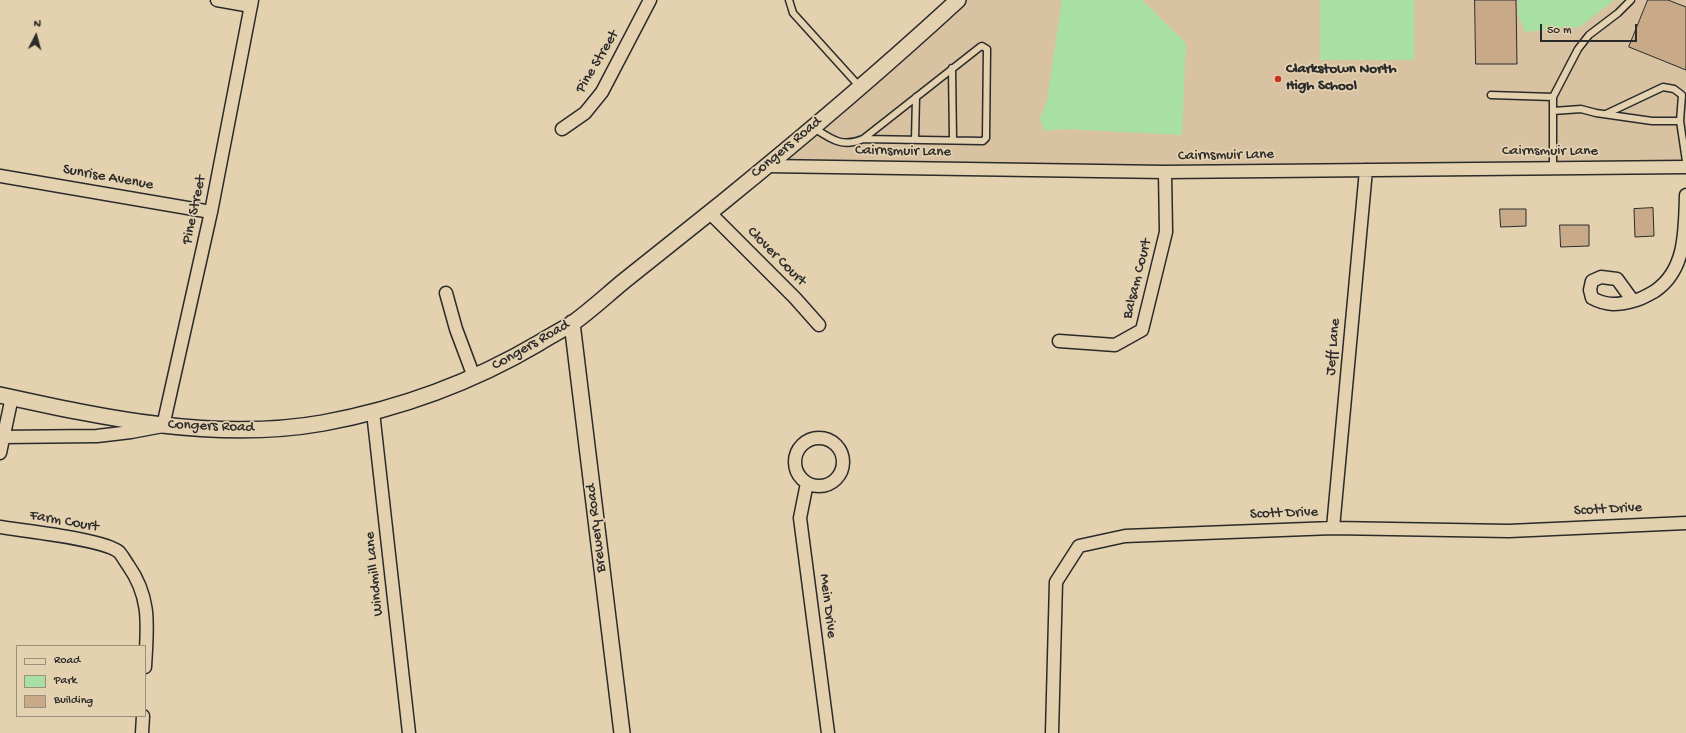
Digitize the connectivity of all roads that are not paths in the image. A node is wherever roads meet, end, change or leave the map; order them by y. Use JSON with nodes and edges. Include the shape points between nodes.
{"nodes":[{"id":1,"x":217,"y":0,"type":"edge"},
{"id":2,"x":789,"y":0,"type":"edge"},
{"id":3,"x":958,"y":0,"type":"edge"},
{"id":4,"x":1631,"y":0,"type":"edge"},
{"id":5,"x":647,"y":1,"type":"edge"},
{"id":6,"x":252,"y":3,"type":"edge"},
{"id":7,"x":952,"y":68,"type":"junction"},
{"id":8,"x":860,"y":87,"type":"junction"},
{"id":9,"x":1491,"y":95,"type":"dead end"},
{"id":10,"x":916,"y":97,"type":"junction"},
{"id":11,"x":1553,"y":97,"type":"junction"},
{"id":12,"x":1553,"y":111,"type":"junction"},
{"id":13,"x":1605,"y":114,"type":"junction"},
{"id":14,"x":1680,"y":121,"type":"junction"},
{"id":15,"x":813,"y":127,"type":"junction"},
{"id":16,"x":562,"y":128,"type":"dead end"},
{"id":17,"x":863,"y":139,"type":"junction"},
{"id":18,"x":915,"y":140,"type":"junction"},
{"id":19,"x":953,"y":140,"type":"junction"},
{"id":20,"x":1686,"y":161,"type":"edge"},
{"id":21,"x":767,"y":166,"type":"junction"},
{"id":22,"x":1686,"y":167,"type":"edge"},
{"id":23,"x":1553,"y":168,"type":"junction"},
{"id":24,"x":1366,"y":170,"type":"junction"},
{"id":25,"x":1166,"y":172,"type":"junction"},
{"id":26,"x":0,"y":176,"type":"edge"},
{"id":27,"x":1686,"y":195,"type":"edge"},
{"id":28,"x":211,"y":212,"type":"junction"},
{"id":29,"x":710,"y":213,"type":"junction"},
{"id":30,"x":446,"y":293,"type":"dead end"},
{"id":31,"x":1633,"y":301,"type":"dead end"},
{"id":32,"x":572,"y":323,"type":"junction"},
{"id":33,"x":819,"y":325,"type":"dead end"},
{"id":34,"x":1059,"y":341,"type":"dead end"},
{"id":35,"x":474,"y":378,"type":"junction"},
{"id":36,"x":6,"y":396,"type":"edge"},
{"id":37,"x":373,"y":412,"type":"junction"},
{"id":38,"x":163,"y":426,"type":"junction"},
{"id":39,"x":2,"y":436,"type":"edge"},
{"id":40,"x":0,"y":453,"type":"edge"},
{"id":41,"x":807,"y":483,"type":"dead end"},
{"id":42,"x":1686,"y":523,"type":"edge"},
{"id":43,"x":0,"y":527,"type":"edge"},
{"id":44,"x":1333,"y":528,"type":"junction"},
{"id":45,"x":146,"y":647,"type":"edge"},
{"id":46,"x":143,"y":717,"type":"edge"},
{"id":47,"x":142,"y":733,"type":"edge"},
{"id":48,"x":409,"y":733,"type":"edge"},
{"id":49,"x":622,"y":733,"type":"edge"},
{"id":50,"x":828,"y":733,"type":"edge"},
{"id":51,"x":1052,"y":733,"type":"edge"}],
"edges":[{"from":1,"to":6,"type":"street"},
{"from":2,"to":8,"type":"lane","via":[[793,12]]},
{"from":3,"to":8,"type":"street","name":"Congers Road"},
{"from":4,"to":11,"type":"lane","via":[[1590,35],[1578,49]]},
{"from":5,"to":16,"type":"street","name":"Pine Street","via":[[602,92],[585,113]]},
{"from":6,"to":28,"type":"street","name":"Pine Street"},
{"from":7,"to":10,"type":"lane"},
{"from":7,"to":19,"type":"lane"},
{"from":7,"to":19,"type":"lane","via":[[980,47],[986,49],[986,138]]},
{"from":8,"to":15,"type":"street","name":"Congers Road"},
{"from":9,"to":11,"type":"lane"},
{"from":10,"to":17,"type":"lane"},
{"from":10,"to":18,"type":"lane"},
{"from":11,"to":12,"type":"lane"},
{"from":12,"to":13,"type":"lane","via":[[1581,109]]},
{"from":12,"to":23,"type":"lane"},
{"from":13,"to":14,"type":"lane","via":[[1652,121]]},
{"from":13,"to":14,"type":"lane","via":[[1663,87],[1674,89],[1682,95]]},
{"from":14,"to":20,"type":"lane"},
{"from":15,"to":17,"type":"lane","via":[[837,142],[854,143]]},
{"from":15,"to":21,"type":"street","name":"Congers Road"},
{"from":17,"to":18,"type":"lane"},
{"from":18,"to":19,"type":"lane"},
{"from":21,"to":25,"type":"street","name":"Cairnsmuir Lane"},
{"from":21,"to":29,"type":"street","name":"Congers Road"},
{"from":22,"to":23,"type":"street","name":"Cairnsmuir Lane"},
{"from":23,"to":24,"type":"street","name":"Cairnsmuir Lane"},
{"from":24,"to":25,"type":"street","name":"Cairnsmuir Lane"},
{"from":24,"to":44,"type":"street","name":"Jeff Lane"},
{"from":25,"to":34,"type":"street","name":"Balsam Court","via":[[1166,232],[1142,330],[1115,346]]},
{"from":26,"to":28,"type":"street","name":"Sunrise Avenue"},
{"from":27,"to":31,"type":"street","via":[[1684,250],[1678,268],[1663,286],[1641,300]]},
{"from":28,"to":38,"type":"street","name":"Pine Street"},
{"from":29,"to":32,"type":"street","name":"Congers Road"},
{"from":29,"to":33,"type":"street","name":"Clover Court"},
{"from":30,"to":35,"type":"street"},
{"from":32,"to":35,"type":"street","name":"Congers Road"},
{"from":32,"to":49,"type":"street","name":"Brewery Road"},
{"from":35,"to":37,"type":"street","name":"Congers Road"},
{"from":36,"to":38,"type":"street","name":"Congers Road"},
{"from":36,"to":39,"type":"street"},
{"from":37,"to":38,"type":"street","name":"Congers Road","via":[[321,423],[266,428]]},
{"from":37,"to":48,"type":"street","name":"Windmill Lane"},
{"from":38,"to":39,"type":"street","via":[[97,436]]},
{"from":39,"to":40,"type":"street"},
{"from":41,"to":50,"type":"street","name":"Mein Drive","via":[[800,518]]},
{"from":42,"to":44,"type":"street","name":"Scott Drive","via":[[1509,531]]},
{"from":43,"to":45,"type":"street","name":"Farm Court","via":[[96,542],[119,552],[135,575],[145,600]]},
{"from":44,"to":51,"type":"street","name":"Scott Drive","via":[[1125,536],[1079,546],[1056,582]]},
{"from":46,"to":47,"type":"street"}]}
